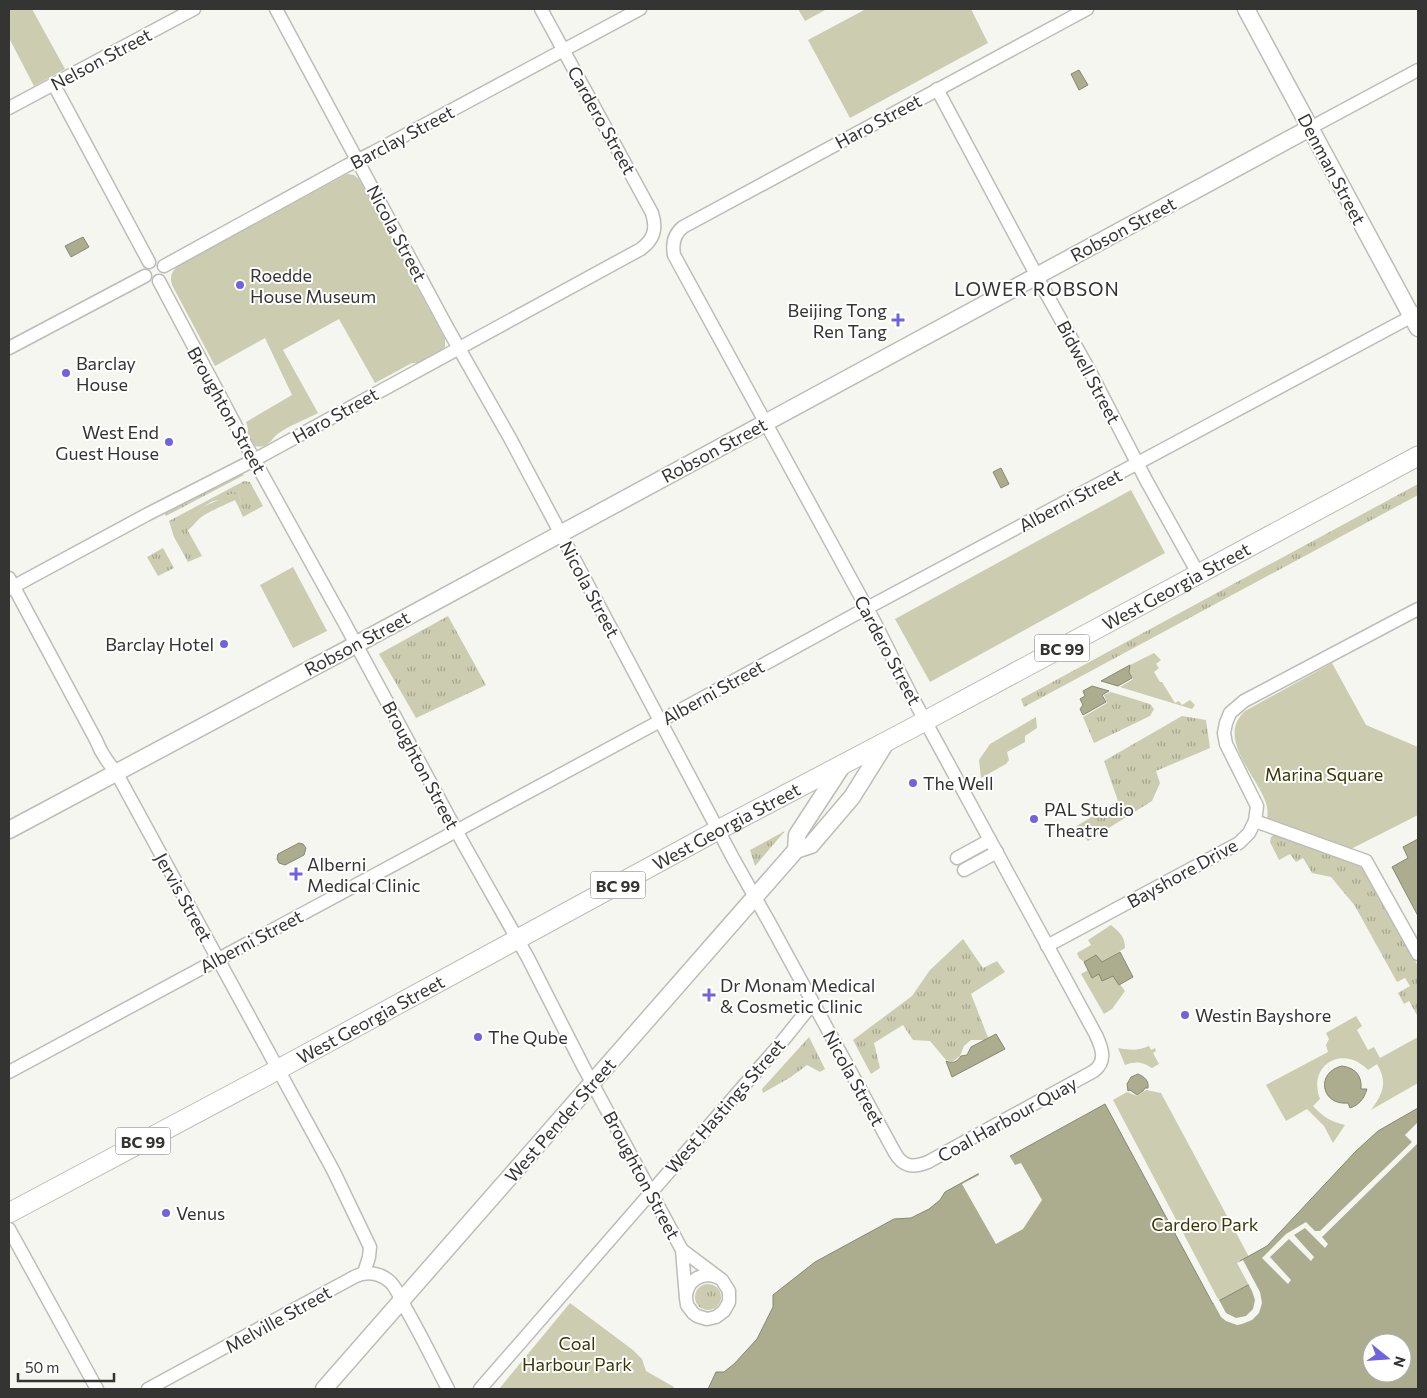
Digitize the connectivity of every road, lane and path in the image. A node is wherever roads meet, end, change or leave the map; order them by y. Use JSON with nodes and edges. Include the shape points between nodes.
{"nodes":[{"id":1,"x":194,"y":9,"type":"edge"},
{"id":2,"x":276,"y":9,"type":"edge"},
{"id":3,"x":541,"y":9,"type":"edge"},
{"id":4,"x":640,"y":9,"type":"edge"},
{"id":5,"x":1087,"y":9,"type":"edge"},
{"id":6,"x":1246,"y":9,"type":"edge"},
{"id":7,"x":563,"y":50,"type":"junction"},
{"id":8,"x":1418,"y":70,"type":"edge"},
{"id":9,"x":54,"y":84,"type":"junction"},
{"id":10,"x":936,"y":90,"type":"junction"},
{"id":11,"x":9,"y":108,"type":"edge"},
{"id":12,"x":1310,"y":128,"type":"junction"},
{"id":13,"x":358,"y":160,"type":"junction"},
{"id":14,"x":654,"y":232,"type":"joint"},
{"id":15,"x":674,"y":239,"type":"joint"},
{"id":16,"x":149,"y":262,"type":"junction"},
{"id":17,"x":164,"y":266,"type":"junction"},
{"id":18,"x":1037,"y":275,"type":"junction"},
{"id":19,"x":145,"y":276,"type":"junction"},
{"id":20,"x":159,"y":281,"type":"junction"},
{"id":21,"x":1416,"y":319,"type":"edge"},
{"id":22,"x":459,"y":347,"type":"junction"},
{"id":23,"x":9,"y":348,"type":"edge"},
{"id":24,"x":765,"y":422,"type":"junction"},
{"id":25,"x":1418,"y":456,"type":"edge"},
{"id":26,"x":254,"y":460,"type":"junction"},
{"id":27,"x":1138,"y":463,"type":"junction"},
{"id":28,"x":560,"y":533,"type":"junction"},
{"id":29,"x":1199,"y":574,"type":"junction"},
{"id":30,"x":10,"y":585,"type":"edge"},
{"id":31,"x":867,"y":608,"type":"junction"},
{"id":32,"x":1418,"y":610,"type":"edge"},
{"id":33,"x":356,"y":644,"type":"junction"},
{"id":34,"x":660,"y":721,"type":"junction"},
{"id":35,"x":925,"y":721,"type":"junction"},
{"id":36,"x":887,"y":741,"type":"junction"},
{"id":37,"x":844,"y":763,"type":"junction"},
{"id":38,"x":116,"y":772,"type":"junction"},
{"id":39,"x":1255,"y":821,"type":"junction"},
{"id":40,"x":9,"y":830,"type":"edge"},
{"id":41,"x":456,"y":830,"type":"junction"},
{"id":42,"x":718,"y":830,"type":"junction"},
{"id":43,"x":990,"y":840,"type":"junction"},
{"id":44,"x":796,"y":850,"type":"junction"},
{"id":45,"x":997,"y":852,"type":"junction"},
{"id":46,"x":957,"y":858,"type":"dead end"},
{"id":47,"x":964,"y":870,"type":"dead end"},
{"id":48,"x":754,"y":897,"type":"junction"},
{"id":49,"x":517,"y":939,"type":"junction"},
{"id":50,"x":1047,"y":946,"type":"junction"},
{"id":51,"x":1418,"y":954,"type":"edge"},
{"id":52,"x":218,"y":959,"type":"junction"},
{"id":53,"x":813,"y":1003,"type":"junction"},
{"id":54,"x":1102,"y":1062,"type":"joint"},
{"id":55,"x":277,"y":1069,"type":"junction"},
{"id":56,"x":9,"y":1072,"type":"edge"},
{"id":57,"x":592,"y":1083,"type":"junction"},
{"id":58,"x":909,"y":1165,"type":"joint"},
{"id":59,"x":651,"y":1191,"type":"junction"},
{"id":60,"x":9,"y":1213,"type":"edge"},
{"id":61,"x":9,"y":1229,"type":"edge"},
{"id":62,"x":682,"y":1250,"type":"junction"},
{"id":63,"x":364,"y":1273,"type":"junction"},
{"id":64,"x":722,"y":1280,"type":"junction"},
{"id":65,"x":686,"y":1298,"type":"junction"},
{"id":66,"x":401,"y":1300,"type":"junction"},
{"id":67,"x":97,"y":1389,"type":"edge"},
{"id":68,"x":148,"y":1389,"type":"edge"},
{"id":69,"x":324,"y":1389,"type":"edge"},
{"id":70,"x":448,"y":1389,"type":"edge"},
{"id":71,"x":480,"y":1389,"type":"edge"}],
"edges":[{"from":1,"to":9,"type":"street","name":"Nelson Street"},
{"from":2,"to":13,"type":"street","name":"Nicola Street"},
{"from":3,"to":7,"type":"street","name":"Cardero Street"},
{"from":4,"to":7,"type":"street","name":"Barclay Street"},
{"from":5,"to":10,"type":"street","name":"Haro Street"},
{"from":6,"to":12,"type":"main road","name":"Denman Street"},
{"from":7,"to":13,"type":"street","name":"Barclay Street"},
{"from":7,"to":14,"type":"street","name":"Cardero Street","via":[[652,212]]},
{"from":8,"to":12,"type":"street","name":"Robson Street"},
{"from":9,"to":11,"type":"street","name":"Nelson Street"},
{"from":9,"to":16,"type":"street"},
{"from":10,"to":15,"type":"street","name":"Haro Street","via":[[683,227]]},
{"from":10,"to":18,"type":"street","name":"Bidwell Street"},
{"from":12,"to":18,"type":"main road","name":"Robson Street"},
{"from":12,"to":21,"type":"main road","name":"Denman Street"},
{"from":13,"to":17,"type":"street","name":"Barclay Street"},
{"from":13,"to":22,"type":"street","name":"Nicola Street"},
{"from":14,"to":22,"type":"street","name":"Haro Street","via":[[641,249]]},
{"from":15,"to":24,"type":"street","name":"Cardero Street","via":[[674,255]]},
{"from":16,"to":17,"type":"street","via":[[156,260]]},
{"from":16,"to":19,"type":"street","via":[[144,270]]},
{"from":17,"to":20,"type":"street","via":[[166,273]]},
{"from":18,"to":24,"type":"main road","name":"Robson Street"},
{"from":18,"to":27,"type":"street","name":"Bidwell Street"},
{"from":19,"to":20,"type":"street"},
{"from":19,"to":23,"type":"street"},
{"from":20,"to":26,"type":"street","name":"Broughton Street"},
{"from":21,"to":27,"type":"street","name":"Alberni Street"},
{"from":22,"to":26,"type":"street","name":"Haro Street"},
{"from":22,"to":28,"type":"street","name":"Nicola Street"},
{"from":24,"to":28,"type":"main road","name":"Robson Street"},
{"from":24,"to":31,"type":"street","name":"Cardero Street"},
{"from":25,"to":29,"type":"highway","name":"West Georgia Street","number":"BC 99"},
{"from":26,"to":30,"type":"street","name":"Haro Street"},
{"from":26,"to":33,"type":"street","name":"Broughton Street"},
{"from":27,"to":29,"type":"street","name":"Bidwell Street"},
{"from":27,"to":31,"type":"street","name":"Alberni Street"},
{"from":28,"to":33,"type":"main road","name":"Robson Street"},
{"from":28,"to":34,"type":"street","name":"Nicola Street"},
{"from":29,"to":35,"type":"highway","name":"West Georgia Street","number":"BC 99"},
{"from":30,"to":38,"type":"street","name":"Jervis Street","via":[[106,761]]},
{"from":31,"to":34,"type":"street","name":"Alberni Street"},
{"from":31,"to":35,"type":"street","name":"Cardero Street"},
{"from":32,"to":39,"type":"street","via":[[1244,700],[1230,713],[1224,729],[1224,741],[1257,806]]},
{"from":33,"to":38,"type":"main road","name":"Robson Street"},
{"from":33,"to":41,"type":"street","name":"Broughton Street"},
{"from":34,"to":41,"type":"street","name":"Alberni Street"},
{"from":34,"to":42,"type":"street","name":"Nicola Street"},
{"from":35,"to":36,"type":"highway","name":"West Georgia Street","number":"BC 99"},
{"from":35,"to":43,"type":"street","name":"Cardero Street"},
{"from":36,"to":37,"type":"highway","name":"West Georgia Street","number":"BC 99"},
{"from":36,"to":44,"type":"main road","name":"West Pender Street","via":[[852,797],[811,845]]},
{"from":37,"to":42,"type":"highway","name":"West Georgia Street","number":"BC 99"},
{"from":37,"to":44,"type":"main road","name":"West Pender Street","via":[[797,835]]},
{"from":38,"to":40,"type":"main road","name":"Robson Street"},
{"from":38,"to":52,"type":"street","name":"Jervis Street"},
{"from":39,"to":50,"type":"street","name":"Bayshore Drive","via":[[1239,842]]},
{"from":39,"to":51,"type":"street","via":[[1366,861]]},
{"from":41,"to":49,"type":"street","name":"Broughton Street"},
{"from":41,"to":52,"type":"street","name":"Alberni Street"},
{"from":42,"to":48,"type":"street","name":"Nicola Street"},
{"from":42,"to":49,"type":"highway","name":"West Georgia Street","number":"BC 99"},
{"from":43,"to":45,"type":"street","name":"Cardero Street"},
{"from":43,"to":46,"type":"street"},
{"from":44,"to":48,"type":"main road","name":"West Pender Street"},
{"from":45,"to":47,"type":"street"},
{"from":45,"to":50,"type":"street","name":"Cardero Street"},
{"from":48,"to":53,"type":"street","name":"Nicola Street"},
{"from":48,"to":57,"type":"main road","name":"West Pender Street"},
{"from":49,"to":55,"type":"highway","name":"West Georgia Street","number":"BC 99"},
{"from":49,"to":57,"type":"street","name":"Broughton Street"},
{"from":50,"to":54,"type":"street","name":"Cardero Street","via":[[1100,1044]]},
{"from":52,"to":55,"type":"street","name":"Jervis Street"},
{"from":52,"to":56,"type":"street","name":"Alberni Street"},
{"from":53,"to":58,"type":"street","name":"Nicola Street","via":[[894,1153]]},
{"from":53,"to":59,"type":"street","name":"West Hastings Street"},
{"from":54,"to":58,"type":"street","name":"Coal Harbour Quay","via":[[1094,1071],[928,1162]]},
{"from":55,"to":60,"type":"highway","name":"West Georgia Street","number":"BC 99"},
{"from":55,"to":63,"type":"street","name":"Jervis Street","via":[[369,1243],[370,1257]]},
{"from":57,"to":59,"type":"street","name":"Broughton Street"},
{"from":57,"to":66,"type":"main road","name":"West Pender Street"},
{"from":59,"to":62,"type":"street","name":"Broughton Street"},
{"from":59,"to":71,"type":"street","name":"West Hastings Street"},
{"from":61,"to":67,"type":"street"},
{"from":62,"to":64,"type":"street","name":"Broughton Street"},
{"from":62,"to":65,"type":"street","name":"Broughton Street"},
{"from":63,"to":66,"type":"street","via":[[382,1276],[392,1284]]},
{"from":63,"to":68,"type":"street","name":"Melville Street"},
{"from":64,"to":65,"type":"street","via":[[715,1276],[701,1276],[690,1284]]},
{"from":64,"to":65,"type":"street","via":[[729,1291],[729,1302],[716,1317],[697,1316]]},
{"from":66,"to":69,"type":"main road","name":"West Pender Street"},
{"from":66,"to":70,"type":"street"}]}
